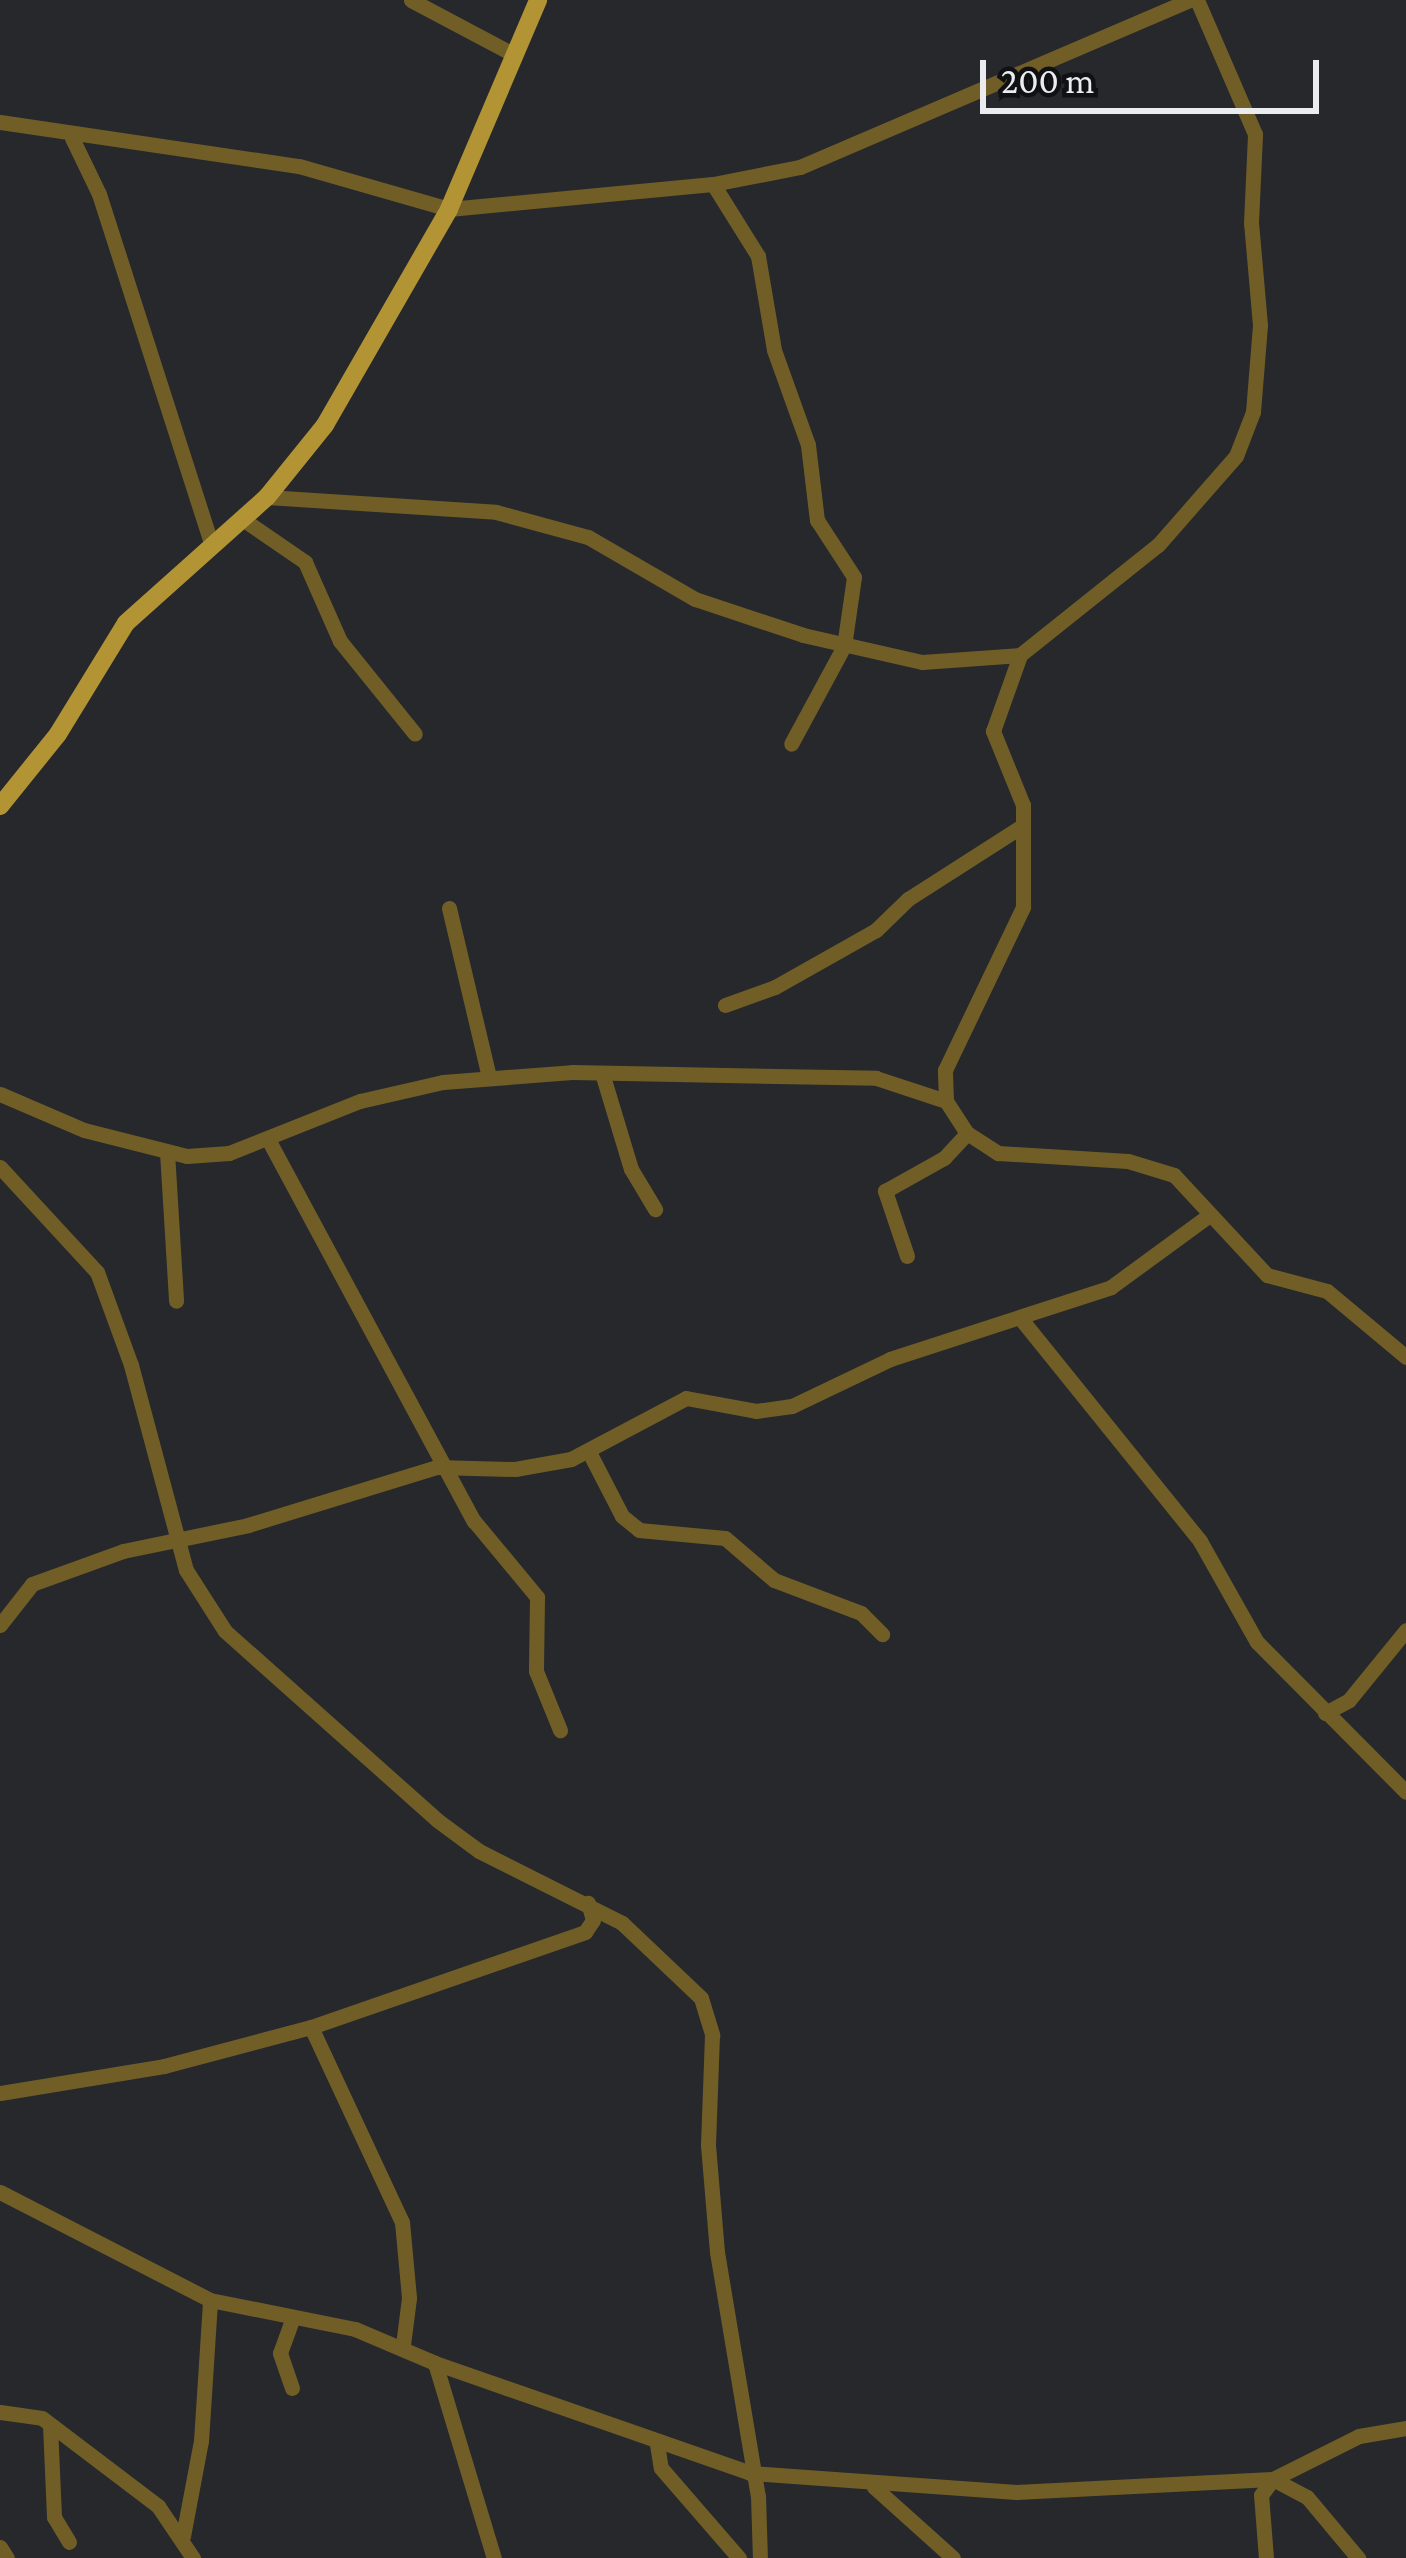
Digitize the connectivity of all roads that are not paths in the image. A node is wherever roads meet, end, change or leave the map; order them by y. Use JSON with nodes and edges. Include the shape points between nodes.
{"nodes":[{"id":1,"x":411,"y":0,"type":"edge"},
{"id":2,"x":538,"y":0,"type":"edge"},
{"id":3,"x":1193,"y":0,"type":"edge"},
{"id":4,"x":514,"y":55,"type":"junction"},
{"id":5,"x":0,"y":122,"type":"edge"},
{"id":6,"x":72,"y":138,"type":"junction"},
{"id":7,"x":713,"y":184,"type":"junction"},
{"id":8,"x":449,"y":209,"type":"junction"},
{"id":9,"x":267,"y":497,"type":"junction"},
{"id":10,"x":241,"y":518,"type":"junction"},
{"id":11,"x":211,"y":542,"type":"junction"},
{"id":12,"x":844,"y":646,"type":"junction"},
{"id":13,"x":1020,"y":655,"type":"junction"},
{"id":14,"x":415,"y":734,"type":"dead end"},
{"id":15,"x":790,"y":744,"type":"dead end"},
{"id":16,"x":0,"y":806,"type":"edge"},
{"id":17,"x":1022,"y":826,"type":"junction"},
{"id":18,"x":449,"y":908,"type":"dead end"},
{"id":19,"x":725,"y":1005,"type":"dead end"},
{"id":20,"x":602,"y":1073,"type":"junction"},
{"id":21,"x":489,"y":1077,"type":"junction"},
{"id":22,"x":0,"y":1094,"type":"edge"},
{"id":23,"x":946,"y":1101,"type":"junction"},
{"id":24,"x":967,"y":1133,"type":"junction"},
{"id":25,"x":269,"y":1141,"type":"junction"},
{"id":26,"x":166,"y":1152,"type":"junction"},
{"id":27,"x":0,"y":1167,"type":"edge"},
{"id":28,"x":655,"y":1209,"type":"dead end"},
{"id":29,"x":1208,"y":1216,"type":"junction"},
{"id":30,"x":907,"y":1256,"type":"dead end"},
{"id":31,"x":176,"y":1301,"type":"dead end"},
{"id":32,"x":1022,"y":1319,"type":"junction"},
{"id":33,"x":1406,"y":1357,"type":"edge"},
{"id":34,"x":590,"y":1452,"type":"junction"},
{"id":35,"x":447,"y":1467,"type":"junction"},
{"id":36,"x":178,"y":1544,"type":"junction"},
{"id":37,"x":0,"y":1625,"type":"edge"},
{"id":38,"x":1406,"y":1630,"type":"edge"},
{"id":39,"x":882,"y":1634,"type":"dead end"},
{"id":40,"x":1325,"y":1713,"type":"junction"},
{"id":41,"x":560,"y":1730,"type":"dead end"},
{"id":42,"x":1406,"y":1792,"type":"edge"},
{"id":43,"x":588,"y":1903,"type":"junction"},
{"id":44,"x":311,"y":2027,"type":"junction"},
{"id":45,"x":0,"y":2093,"type":"edge"},
{"id":46,"x":0,"y":2192,"type":"edge"},
{"id":47,"x":210,"y":2300,"type":"junction"},
{"id":48,"x":293,"y":2317,"type":"junction"},
{"id":49,"x":403,"y":2345,"type":"junction"},
{"id":50,"x":435,"y":2362,"type":"junction"},
{"id":51,"x":292,"y":2388,"type":"dead end"},
{"id":52,"x":0,"y":2412,"type":"edge"},
{"id":53,"x":50,"y":2426,"type":"junction"},
{"id":54,"x":1406,"y":2428,"type":"edge"},
{"id":55,"x":657,"y":2444,"type":"junction"},
{"id":56,"x":750,"y":2474,"type":"junction"},
{"id":57,"x":1273,"y":2479,"type":"junction"},
{"id":58,"x":874,"y":2487,"type":"junction"},
{"id":59,"x":183,"y":2536,"type":"junction"},
{"id":60,"x":70,"y":2542,"type":"dead end"},
{"id":61,"x":0,"y":2547,"type":"edge"},
{"id":62,"x":7,"y":2558,"type":"edge"},
{"id":63,"x":194,"y":2558,"type":"edge"},
{"id":64,"x":494,"y":2558,"type":"edge"},
{"id":65,"x":739,"y":2558,"type":"edge"},
{"id":66,"x":760,"y":2558,"type":"edge"},
{"id":67,"x":953,"y":2558,"type":"edge"},
{"id":68,"x":1266,"y":2558,"type":"edge"},
{"id":69,"x":1358,"y":2558,"type":"edge"}],
"edges":[{"from":1,"to":4,"type":"street"},
{"from":2,"to":4,"type":"main road"},
{"from":3,"to":7,"type":"street","via":[[800,167]]},
{"from":3,"to":13,"type":"street","via":[[1256,134],[1252,412],[1236,456],[1158,545]]},
{"from":4,"to":8,"type":"main road"},
{"from":5,"to":6,"type":"street"},
{"from":6,"to":8,"type":"street","via":[[299,166]]},
{"from":6,"to":11,"type":"street","via":[[99,194]]},
{"from":7,"to":8,"type":"street"},
{"from":7,"to":12,"type":"street","via":[[758,256],[774,350],[808,445],[817,520],[854,577]]},
{"from":8,"to":9,"type":"main road","via":[[325,425]]},
{"from":9,"to":10,"type":"main road"},
{"from":9,"to":12,"type":"street","via":[[525,518],[598,542],[694,599]]},
{"from":10,"to":11,"type":"main road"},
{"from":10,"to":14,"type":"street","via":[[305,562],[340,641]]},
{"from":11,"to":16,"type":"main road","via":[[126,622],[58,734]]},
{"from":12,"to":13,"type":"street","via":[[961,664]]},
{"from":12,"to":15,"type":"street"},
{"from":13,"to":17,"type":"street","via":[[994,730],[1023,805]]},
{"from":17,"to":19,"type":"street","via":[[908,899],[876,929],[775,987]]},
{"from":17,"to":23,"type":"street","via":[[1023,907],[945,1070]]},
{"from":18,"to":21,"type":"street"},
{"from":20,"to":21,"type":"street"},
{"from":20,"to":23,"type":"street","via":[[833,1072]]},
{"from":20,"to":28,"type":"street","via":[[631,1169]]},
{"from":21,"to":25,"type":"street","via":[[360,1101]]},
{"from":22,"to":26,"type":"street","via":[[84,1130]]},
{"from":23,"to":24,"type":"street"},
{"from":24,"to":29,"type":"street","via":[[998,1153],[1159,1167],[1189,1188]]},
{"from":24,"to":30,"type":"street","via":[[944,1158],[885,1191]]},
{"from":25,"to":26,"type":"street","via":[[229,1153]]},
{"from":25,"to":35,"type":"street"},
{"from":26,"to":31,"type":"street"},
{"from":27,"to":36,"type":"street","via":[[97,1272],[131,1365]]},
{"from":29,"to":32,"type":"street","via":[[1112,1287]]},
{"from":29,"to":33,"type":"street","via":[[1268,1275],[1327,1291]]},
{"from":32,"to":34,"type":"street","via":[[890,1359],[776,1411],[686,1398]]},
{"from":32,"to":40,"type":"street","via":[[1200,1541],[1257,1642]]},
{"from":34,"to":35,"type":"street","via":[[515,1469]]},
{"from":34,"to":39,"type":"street","via":[[622,1516],[639,1530],[725,1538],[774,1580],[860,1613]]},
{"from":35,"to":36,"type":"street"},
{"from":35,"to":41,"type":"street","via":[[474,1522],[537,1597],[536,1671]]},
{"from":36,"to":37,"type":"street","via":[[123,1551],[32,1584]]},
{"from":36,"to":43,"type":"street","via":[[197,1595],[225,1631],[310,1711],[479,1851]]},
{"from":38,"to":40,"type":"street","via":[[1349,1700]]},
{"from":40,"to":42,"type":"street"},
{"from":43,"to":44,"type":"street","via":[[593,1920],[585,1931]]},
{"from":43,"to":56,"type":"street","via":[[646,1940],[710,2015],[716,2252]]},
{"from":44,"to":45,"type":"street","via":[[164,2066]]},
{"from":44,"to":49,"type":"street","via":[[402,2222],[409,2297]]},
{"from":46,"to":47,"type":"street"},
{"from":47,"to":48,"type":"street"},
{"from":47,"to":59,"type":"street","via":[[197,2480]]},
{"from":48,"to":49,"type":"street"},
{"from":48,"to":51,"type":"street","via":[[280,2353]]},
{"from":49,"to":50,"type":"street"},
{"from":50,"to":55,"type":"street"},
{"from":50,"to":64,"type":"street"},
{"from":52,"to":53,"type":"street","via":[[27,2412]]},
{"from":53,"to":59,"type":"street","via":[[158,2506]]},
{"from":53,"to":60,"type":"street","via":[[54,2517]]},
{"from":54,"to":57,"type":"street","via":[[1359,2436]]},
{"from":55,"to":56,"type":"street"},
{"from":55,"to":65,"type":"street","via":[[661,2468]]},
{"from":56,"to":58,"type":"street"},
{"from":56,"to":66,"type":"street"},
{"from":57,"to":58,"type":"street","via":[[1016,2492]]},
{"from":57,"to":68,"type":"street","via":[[1262,2495]]},
{"from":57,"to":69,"type":"street","via":[[1306,2497]]},
{"from":58,"to":67,"type":"street"},
{"from":59,"to":63,"type":"street"},
{"from":61,"to":62,"type":"street"}]}
